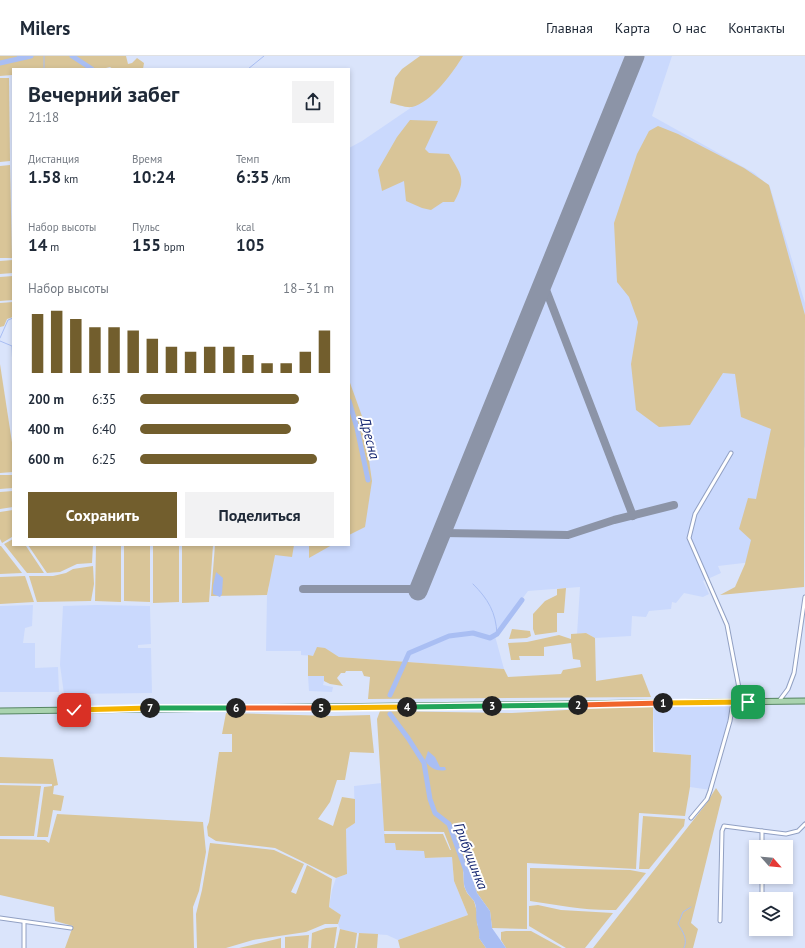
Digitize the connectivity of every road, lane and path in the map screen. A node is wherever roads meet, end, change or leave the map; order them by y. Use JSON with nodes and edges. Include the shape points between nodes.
{"nodes":[{"id":1,"x":731,"y":453,"type":"dead end"},
{"id":2,"x":805,"y":597,"type":"edge"},
{"id":3,"x":805,"y":605,"type":"edge"},
{"id":4,"x":779,"y":701,"type":"junction"},
{"id":5,"x":805,"y":701,"type":"edge"},
{"id":6,"x":733,"y":702,"type":"junction"},
{"id":7,"x":739,"y":702,"type":"junction"},
{"id":8,"x":0,"y":711,"type":"edge"},
{"id":9,"x":691,"y":818,"type":"dead end"},
{"id":10,"x":805,"y":824,"type":"edge"},
{"id":11,"x":762,"y":831,"type":"junction"},
{"id":12,"x":762,"y":840,"type":"edge"},
{"id":13,"x":0,"y":918,"type":"edge"},
{"id":14,"x":720,"y":921,"type":"dead end"},
{"id":15,"x":24,"y":922,"type":"junction"},
{"id":16,"x":71,"y":928,"type":"dead end"},
{"id":17,"x":24,"y":948,"type":"edge"}],
"edges":[{"from":1,"to":7,"type":"street","via":[[695,514],[690,538],[727,625]]},
{"from":2,"to":3,"type":"street"},
{"from":3,"to":4,"type":"street","via":[[794,673],[788,689]]},
{"from":4,"to":5,"type":"main road"},
{"from":4,"to":7,"type":"main road"},
{"from":6,"to":7,"type":"main road"},
{"from":6,"to":8,"type":"main road"},
{"from":6,"to":9,"type":"street","via":[[710,791]]},
{"from":10,"to":11,"type":"street","via":[[798,830],[786,834]]},
{"from":11,"to":12,"type":"street"},
{"from":11,"to":14,"type":"street","via":[[724,826]]},
{"from":13,"to":15,"type":"street"},
{"from":15,"to":16,"type":"street"},
{"from":15,"to":17,"type":"street"}]}
